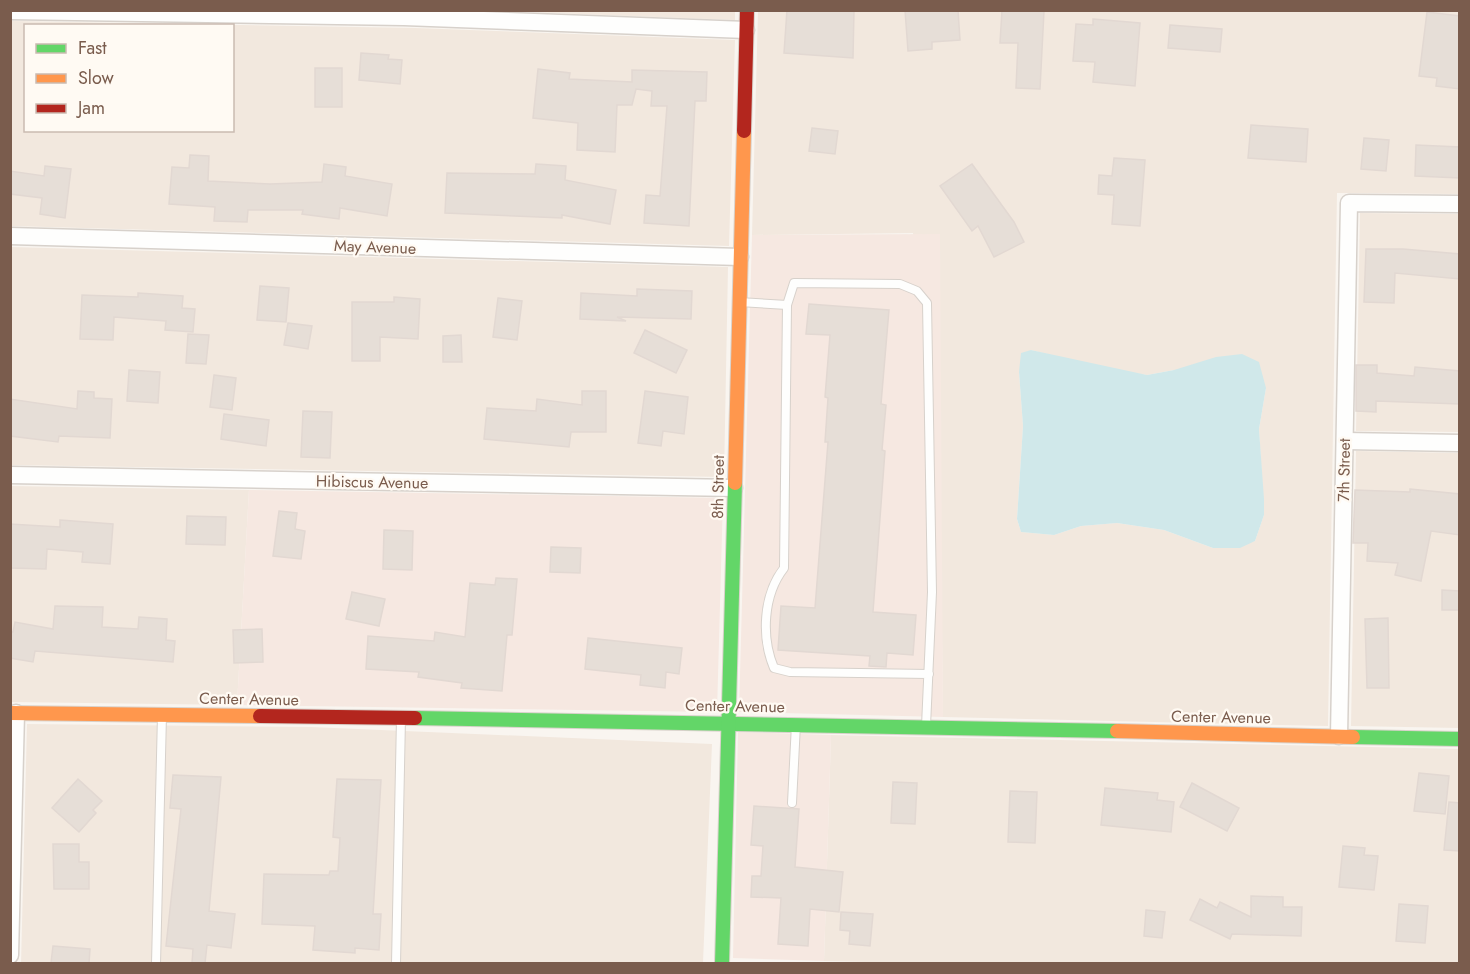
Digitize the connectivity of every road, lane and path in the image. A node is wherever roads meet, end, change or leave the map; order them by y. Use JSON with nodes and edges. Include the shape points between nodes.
{"nodes":[{"id":1,"x":747,"y":10,"type":"edge"},
{"id":2,"x":10,"y":11,"type":"edge"},
{"id":3,"x":404,"y":14,"type":"edge"},
{"id":4,"x":746,"y":30,"type":"junction"},
{"id":5,"x":1460,"y":204,"type":"edge"},
{"id":6,"x":10,"y":236,"type":"edge"},
{"id":7,"x":740,"y":257,"type":"junction"},
{"id":8,"x":739,"y":302,"type":"junction"},
{"id":9,"x":787,"y":305,"type":"junction"},
{"id":10,"x":1345,"y":441,"type":"junction"},
{"id":11,"x":1460,"y":442,"type":"edge"},
{"id":12,"x":10,"y":475,"type":"edge"},
{"id":13,"x":734,"y":488,"type":"junction"},
{"id":14,"x":929,"y":674,"type":"junction"},
{"id":15,"x":13,"y":713,"type":"edge"},
{"id":16,"x":162,"y":715,"type":"junction"},
{"id":17,"x":401,"y":718,"type":"junction"},
{"id":18,"x":728,"y":722,"type":"junction"},
{"id":19,"x":796,"y":724,"type":"junction"},
{"id":20,"x":926,"y":727,"type":"junction"},
{"id":21,"x":1339,"y":736,"type":"junction"},
{"id":22,"x":1460,"y":739,"type":"edge"},
{"id":23,"x":792,"y":803,"type":"dead end"},
{"id":24,"x":10,"y":955,"type":"edge"},
{"id":25,"x":156,"y":963,"type":"edge"},
{"id":26,"x":396,"y":963,"type":"edge"},
{"id":27,"x":722,"y":963,"type":"edge"}],
"edges":[{"from":1,"to":4,"type":"street","name":"8th Street"},
{"from":2,"to":3,"type":"street"},
{"from":3,"to":4,"type":"street"},
{"from":4,"to":7,"type":"street","name":"8th Street"},
{"from":5,"to":10,"type":"street","name":"7th Street","via":[[1349,203]]},
{"from":6,"to":7,"type":"street","name":"May Avenue"},
{"from":7,"to":8,"type":"street","name":"8th Street"},
{"from":8,"to":9,"type":"lane"},
{"from":8,"to":13,"type":"street","name":"8th Street"},
{"from":9,"to":14,"type":"lane","via":[[784,568],[767,601],[768,654],[774,668],[790,672]]},
{"from":9,"to":14,"type":"lane","via":[[794,283],[900,284],[917,291],[927,303],[932,592]]},
{"from":10,"to":11,"type":"street"},
{"from":10,"to":21,"type":"street","name":"7th Street"},
{"from":12,"to":13,"type":"street","name":"Hibiscus Avenue"},
{"from":13,"to":18,"type":"street","name":"8th Street"},
{"from":14,"to":20,"type":"lane"},
{"from":15,"to":16,"type":"street","name":"Center Avenue"},
{"from":15,"to":24,"type":"street"},
{"from":16,"to":17,"type":"street","name":"Center Avenue"},
{"from":16,"to":25,"type":"lane"},
{"from":17,"to":18,"type":"street","name":"Center Avenue"},
{"from":17,"to":26,"type":"lane"},
{"from":18,"to":19,"type":"street","name":"Center Avenue"},
{"from":18,"to":27,"type":"street","name":"8th Street"},
{"from":19,"to":20,"type":"street","name":"Center Avenue"},
{"from":19,"to":23,"type":"lane"},
{"from":20,"to":21,"type":"street","name":"Center Avenue"},
{"from":21,"to":22,"type":"street","name":"Center Avenue"}]}
